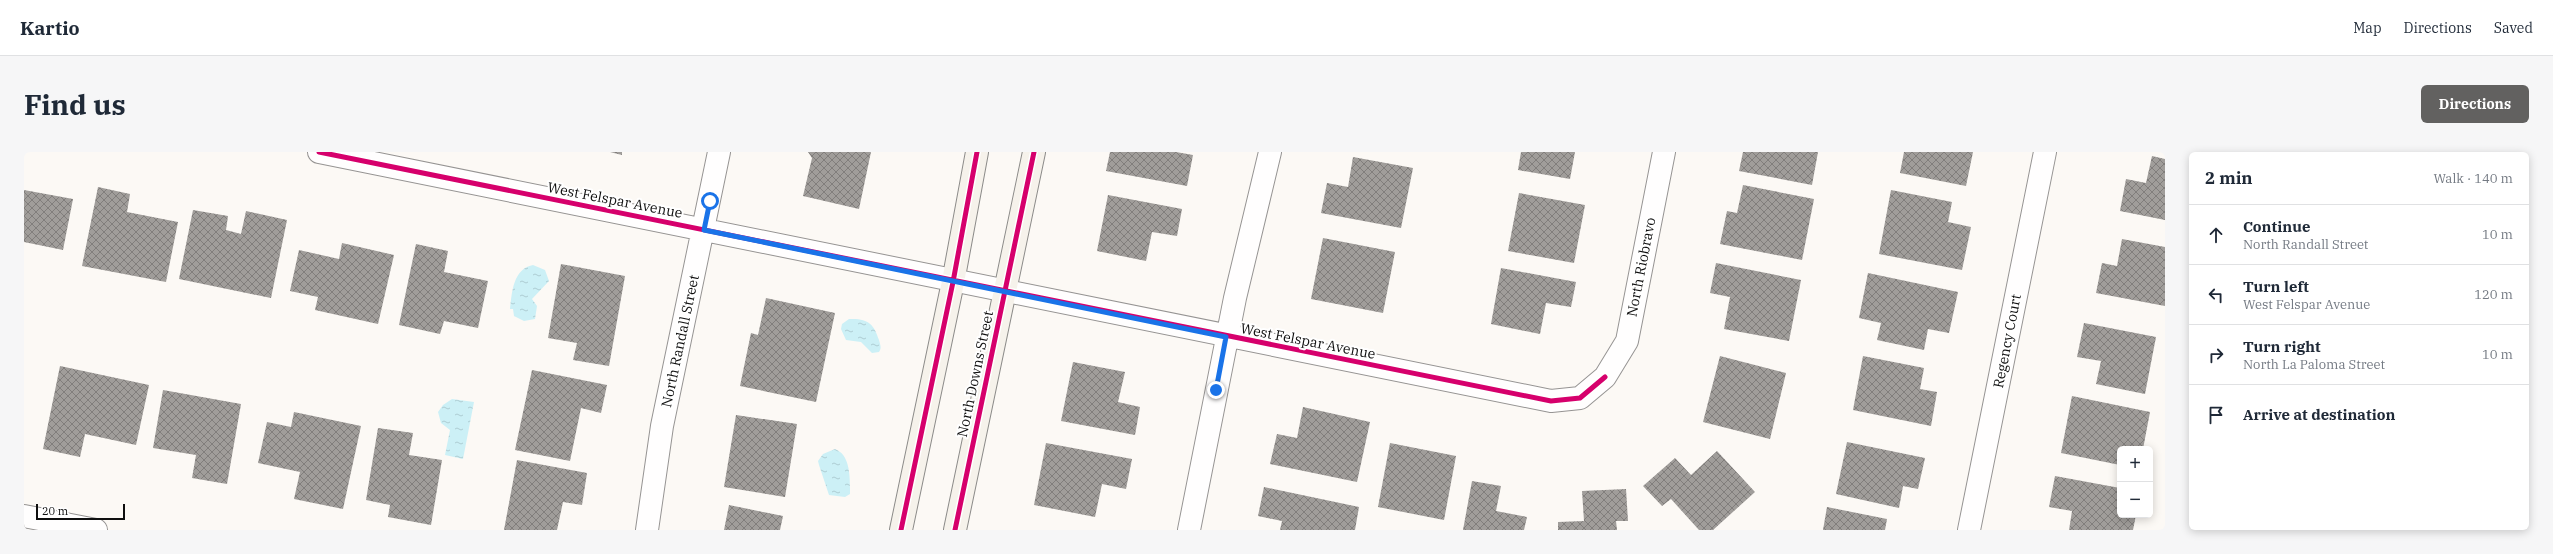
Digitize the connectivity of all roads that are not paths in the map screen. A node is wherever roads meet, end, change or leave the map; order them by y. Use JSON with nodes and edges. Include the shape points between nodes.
{"nodes":[{"id":1,"x":319,"y":152,"type":"edge"},
{"id":2,"x":719,"y":152,"type":"edge"},
{"id":3,"x":977,"y":152,"type":"edge"},
{"id":4,"x":1034,"y":152,"type":"edge"},
{"id":5,"x":1270,"y":152,"type":"edge"},
{"id":6,"x":1664,"y":152,"type":"edge"},
{"id":7,"x":2045,"y":152,"type":"edge"},
{"id":8,"x":704,"y":230,"type":"junction"},
{"id":9,"x":953,"y":282,"type":"junction"},
{"id":10,"x":1004,"y":291,"type":"junction"},
{"id":11,"x":1226,"y":337,"type":"junction"},
{"id":12,"x":1605,"y":377,"type":"joint"},
{"id":13,"x":24,"y":516,"type":"edge"},
{"id":14,"x":96,"y":530,"type":"edge"},
{"id":15,"x":647,"y":530,"type":"edge"},
{"id":16,"x":901,"y":530,"type":"edge"},
{"id":17,"x":955,"y":530,"type":"edge"},
{"id":18,"x":1188,"y":530,"type":"edge"},
{"id":19,"x":1969,"y":530,"type":"edge"}],
"edges":[{"from":1,"to":8,"type":"street","name":"West Felspar Avenue"},
{"from":2,"to":8,"type":"street","name":"North Randall Street"},
{"from":3,"to":9,"type":"main road"},
{"from":4,"to":10,"type":"main road","name":"North Downs Street"},
{"from":5,"to":11,"type":"street"},
{"from":6,"to":12,"type":"street","name":"North Riobravo","via":[[1627,341]]},
{"from":7,"to":19,"type":"street","name":"Regency Court"},
{"from":8,"to":9,"type":"street","name":"West Felspar Avenue"},
{"from":8,"to":15,"type":"street","name":"North Randall Street","via":[[662,426]]},
{"from":9,"to":10,"type":"street","name":"West Felspar Avenue"},
{"from":9,"to":16,"type":"main road"},
{"from":10,"to":11,"type":"street","name":"West Felspar Avenue"},
{"from":10,"to":17,"type":"main road","name":"North Downs Street"},
{"from":11,"to":12,"type":"street","name":"West Felspar Avenue","via":[[1550,401],[1580,398]]},
{"from":11,"to":18,"type":"street"},
{"from":13,"to":14,"type":"street"}]}
